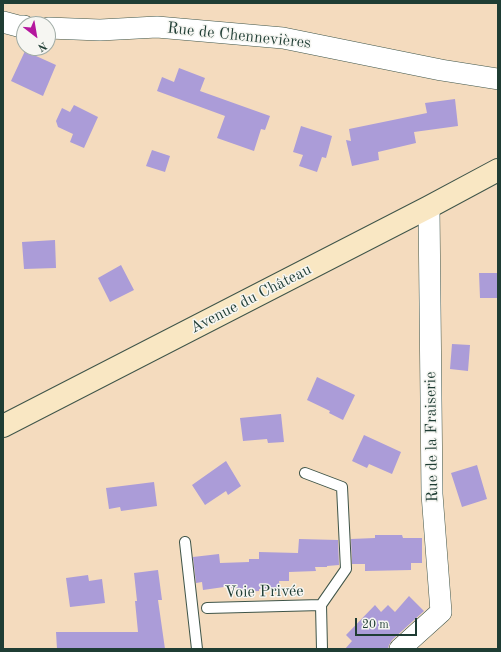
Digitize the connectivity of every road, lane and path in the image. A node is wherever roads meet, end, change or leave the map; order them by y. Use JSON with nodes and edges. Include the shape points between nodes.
{"nodes":[{"id":1,"x":3,"y":22,"type":"edge"},
{"id":2,"x":16,"y":25,"type":"edge"},
{"id":3,"x":56,"y":28,"type":"edge"},
{"id":4,"x":498,"y":79,"type":"edge"},
{"id":5,"x":498,"y":170,"type":"edge"},
{"id":6,"x":429,"y":207,"type":"junction"},
{"id":7,"x":3,"y":426,"type":"edge"},
{"id":8,"x":305,"y":473,"type":"dead end"},
{"id":9,"x":185,"y":542,"type":"dead end"},
{"id":10,"x":321,"y":605,"type":"junction"},
{"id":11,"x":207,"y":608,"type":"dead end"},
{"id":12,"x":197,"y":649,"type":"edge"},
{"id":13,"x":322,"y":649,"type":"edge"},
{"id":14,"x":400,"y":649,"type":"edge"}],
"edges":[{"from":1,"to":2,"type":"street"},
{"from":3,"to":4,"type":"street","name":"Rue de Chennevières","via":[[100,30],[156,27],[283,38]]},
{"from":5,"to":6,"type":"main road","name":"Avenue du Château"},
{"from":6,"to":7,"type":"main road","name":"Avenue du Château"},
{"from":6,"to":14,"type":"street","name":"Rue de la Fraiserie","via":[[432,494],[441,612]]},
{"from":8,"to":10,"type":"lane","name":"Voie Privée","via":[[342,487],[346,569]]},
{"from":9,"to":12,"type":"lane"},
{"from":10,"to":11,"type":"lane","name":"Voie Privée"},
{"from":10,"to":13,"type":"lane","name":"Voie Privée"}]}
